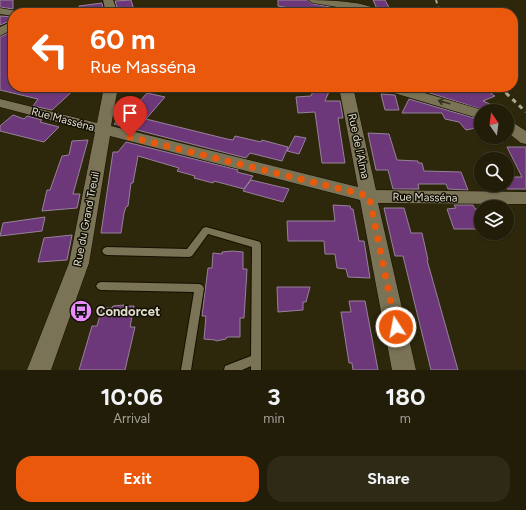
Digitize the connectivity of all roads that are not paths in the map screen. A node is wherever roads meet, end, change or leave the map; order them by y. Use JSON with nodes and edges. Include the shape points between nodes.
{"nodes":[{"id":1,"x":313,"y":0,"type":"edge"},
{"id":2,"x":367,"y":7,"type":"edge"},
{"id":3,"x":109,"y":92,"type":"edge"},
{"id":4,"x":347,"y":92,"type":"edge"},
{"id":5,"x":410,"y":92,"type":"edge"},
{"id":6,"x":0,"y":103,"type":"edge"},
{"id":7,"x":474,"y":112,"type":"edge"},
{"id":8,"x":102,"y":130,"type":"junction"},
{"id":9,"x":514,"y":130,"type":"edge"},
{"id":10,"x":526,"y":139,"type":"edge"},
{"id":11,"x":369,"y":196,"type":"junction"},
{"id":12,"x":526,"y":198,"type":"edge"},
{"id":13,"x":107,"y":251,"type":"dead end"},
{"id":14,"x":101,"y":286,"type":"dead end"},
{"id":15,"x":256,"y":359,"type":"junction"},
{"id":16,"x":39,"y":370,"type":"edge"},
{"id":17,"x":186,"y":370,"type":"edge"},
{"id":18,"x":229,"y":370,"type":"edge"},
{"id":19,"x":256,"y":370,"type":"edge"},
{"id":20,"x":404,"y":370,"type":"edge"}],
"edges":[{"from":1,"to":2,"type":"street"},
{"from":3,"to":8,"type":"street","name":"Rue du Grand Treuil"},
{"from":4,"to":11,"type":"street","name":"Rue de l'Alma"},
{"from":7,"to":5,"type":"street","one_way":true},
{"from":6,"to":8,"type":"street","name":"Rue Masséna"},
{"from":8,"to":11,"type":"street","name":"Rue Masséna"},
{"from":8,"to":16,"type":"street","name":"Rue du Grand Treuil","via":[[80,263]]},
{"from":9,"to":10,"type":"street"},
{"from":11,"to":12,"type":"street","name":"Rue Masséna"},
{"from":11,"to":20,"type":"street","name":"Rue de l'Alma"},
{"from":13,"to":15,"type":"lane","via":[[189,253],[206,230],[257,245]]},
{"from":14,"to":17,"type":"lane","via":[[199,288]]},
{"from":15,"to":18,"type":"lane"},
{"from":15,"to":19,"type":"lane"}]}
